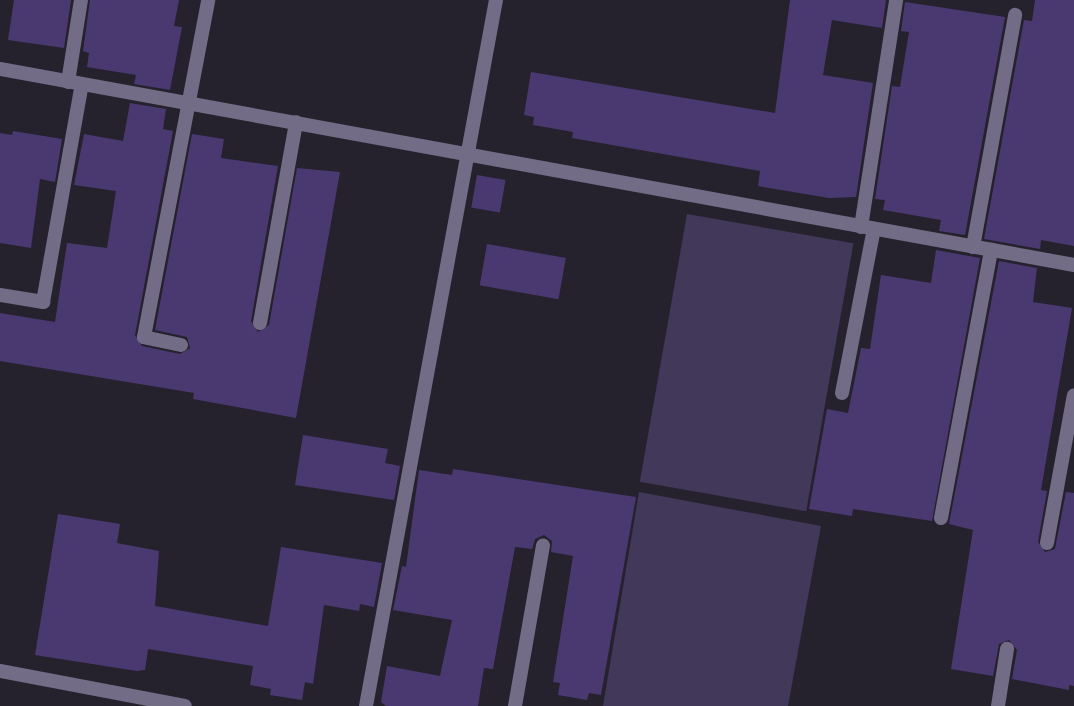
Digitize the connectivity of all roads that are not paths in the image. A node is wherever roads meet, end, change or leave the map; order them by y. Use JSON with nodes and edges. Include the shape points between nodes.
{"nodes":[{"id":1,"x":81,"y":0,"type":"edge"},
{"id":2,"x":208,"y":0,"type":"edge"},
{"id":3,"x":496,"y":0,"type":"edge"},
{"id":4,"x":896,"y":0,"type":"edge"},
{"id":5,"x":1015,"y":15,"type":"dead end"},
{"id":6,"x":0,"y":69,"type":"edge"},
{"id":7,"x":75,"y":83,"type":"junction"},
{"id":8,"x":187,"y":103,"type":"junction"},
{"id":9,"x":296,"y":122,"type":"junction"},
{"id":10,"x":469,"y":156,"type":"junction"},
{"id":11,"x":868,"y":228,"type":"junction"},
{"id":12,"x":973,"y":247,"type":"junction"},
{"id":13,"x":991,"y":250,"type":"junction"},
{"id":14,"x":1074,"y":265,"type":"edge"},
{"id":15,"x":0,"y":295,"type":"edge"},
{"id":16,"x":260,"y":323,"type":"dead end"},
{"id":17,"x":181,"y":345,"type":"dead end"},
{"id":18,"x":842,"y":393,"type":"dead end"},
{"id":19,"x":1074,"y":395,"type":"edge"},
{"id":20,"x":941,"y":518,"type":"dead end"},
{"id":21,"x":1047,"y":543,"type":"dead end"},
{"id":22,"x":544,"y":545,"type":"dead end"},
{"id":23,"x":1007,"y":649,"type":"dead end"},
{"id":24,"x":0,"y":671,"type":"edge"},
{"id":25,"x":185,"y":706,"type":"edge"},
{"id":26,"x":366,"y":706,"type":"edge"},
{"id":27,"x":515,"y":706,"type":"edge"},
{"id":28,"x":998,"y":706,"type":"edge"}],
"edges":[{"from":1,"to":7,"type":"street"},
{"from":2,"to":8,"type":"street"},
{"from":3,"to":10,"type":"street"},
{"from":4,"to":11,"type":"street"},
{"from":5,"to":12,"type":"street"},
{"from":6,"to":7,"type":"street"},
{"from":7,"to":8,"type":"street"},
{"from":7,"to":15,"type":"street","via":[[43,302]]},
{"from":8,"to":9,"type":"street"},
{"from":8,"to":17,"type":"street","via":[[144,337]]},
{"from":9,"to":10,"type":"street"},
{"from":9,"to":16,"type":"street"},
{"from":10,"to":11,"type":"street"},
{"from":10,"to":26,"type":"street"},
{"from":11,"to":12,"type":"street"},
{"from":11,"to":18,"type":"street"},
{"from":12,"to":13,"type":"street"},
{"from":13,"to":14,"type":"street"},
{"from":13,"to":20,"type":"street"},
{"from":19,"to":21,"type":"street"},
{"from":22,"to":27,"type":"street"},
{"from":23,"to":28,"type":"street"},
{"from":24,"to":25,"type":"street"}]}
